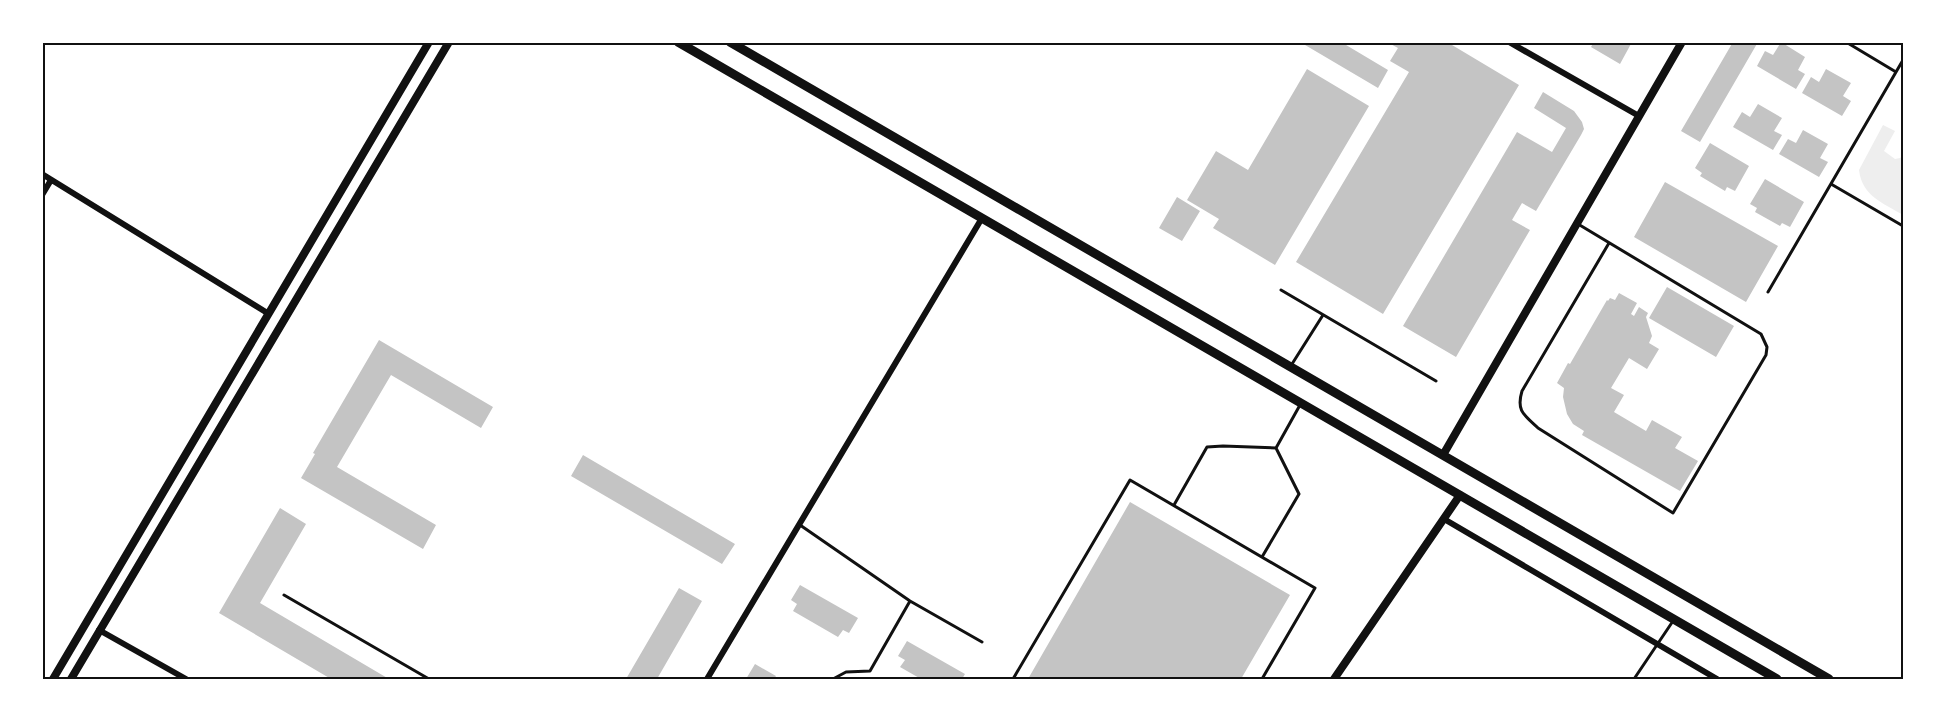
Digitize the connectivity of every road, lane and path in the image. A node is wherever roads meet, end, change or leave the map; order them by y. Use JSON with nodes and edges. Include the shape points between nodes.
{"nodes":[{"id":1,"x":429,"y":42,"type":"edge"},
{"id":2,"x":449,"y":42,"type":"edge"},
{"id":3,"x":678,"y":42,"type":"edge"},
{"id":4,"x":730,"y":42,"type":"edge"},
{"id":5,"x":1509,"y":42,"type":"edge"},
{"id":6,"x":1682,"y":42,"type":"edge"},
{"id":7,"x":1846,"y":42,"type":"edge"},
{"id":8,"x":1903,"y":60,"type":"edge"},
{"id":9,"x":1896,"y":72,"type":"junction"},
{"id":10,"x":1639,"y":117,"type":"junction"},
{"id":11,"x":42,"y":174,"type":"edge"},
{"id":12,"x":51,"y":180,"type":"junction"},
{"id":13,"x":1831,"y":184,"type":"junction"},
{"id":14,"x":42,"y":195,"type":"edge"},
{"id":15,"x":982,"y":218,"type":"junction"},
{"id":16,"x":1577,"y":223,"type":"junction"},
{"id":17,"x":1903,"y":226,"type":"edge"},
{"id":18,"x":1609,"y":243,"type":"junction"},
{"id":19,"x":1281,"y":290,"type":"dead end"},
{"id":20,"x":1768,"y":292,"type":"dead end"},
{"id":21,"x":269,"y":314,"type":"junction"},
{"id":22,"x":1323,"y":315,"type":"junction"},
{"id":23,"x":1290,"y":367,"type":"junction"},
{"id":24,"x":1436,"y":381,"type":"dead end"},
{"id":25,"x":1301,"y":404,"type":"junction"},
{"id":26,"x":1276,"y":448,"type":"junction"},
{"id":27,"x":1443,"y":455,"type":"junction"},
{"id":28,"x":1460,"y":495,"type":"junction"},
{"id":29,"x":1174,"y":505,"type":"junction"},
{"id":30,"x":1444,"y":519,"type":"junction"},
{"id":31,"x":800,"y":524,"type":"junction"},
{"id":32,"x":1262,"y":557,"type":"junction"},
{"id":33,"x":284,"y":596,"type":"dead end"},
{"id":34,"x":910,"y":602,"type":"junction"},
{"id":35,"x":1674,"y":619,"type":"junction"},
{"id":36,"x":99,"y":630,"type":"junction"},
{"id":37,"x":982,"y":642,"type":"dead end"},
{"id":38,"x":1657,"y":644,"type":"junction"},
{"id":39,"x":53,"y":679,"type":"edge"},
{"id":40,"x":71,"y":679,"type":"edge"},
{"id":41,"x":186,"y":679,"type":"edge"},
{"id":42,"x":429,"y":679,"type":"edge"},
{"id":43,"x":707,"y":679,"type":"edge"},
{"id":44,"x":833,"y":679,"type":"edge"},
{"id":45,"x":1013,"y":679,"type":"edge"},
{"id":46,"x":1262,"y":679,"type":"edge"},
{"id":47,"x":1334,"y":679,"type":"edge"},
{"id":48,"x":1634,"y":679,"type":"edge"},
{"id":49,"x":1717,"y":679,"type":"edge"},
{"id":50,"x":1777,"y":679,"type":"edge"},
{"id":51,"x":1829,"y":679,"type":"edge"}],
"edges":[{"from":1,"to":21,"type":"main road"},
{"from":2,"to":36,"type":"main road"},
{"from":3,"to":15,"type":"main road"},
{"from":4,"to":23,"type":"main road"},
{"from":5,"to":10,"type":"street"},
{"from":6,"to":10,"type":"street"},
{"from":7,"to":9,"type":"lane"},
{"from":8,"to":9,"type":"lane"},
{"from":9,"to":13,"type":"lane"},
{"from":10,"to":16,"type":"street"},
{"from":11,"to":12,"type":"street"},
{"from":12,"to":14,"type":"street"},
{"from":12,"to":21,"type":"street"},
{"from":13,"to":17,"type":"lane"},
{"from":13,"to":20,"type":"lane"},
{"from":15,"to":25,"type":"main road"},
{"from":15,"to":31,"type":"street"},
{"from":16,"to":18,"type":"lane"},
{"from":16,"to":27,"type":"street"},
{"from":18,"to":18,"type":"lane","via":[[1761,334],[1767,347],[1766,355],[1673,513],[1538,428],[1519,408],[1522,391]]},
{"from":19,"to":22,"type":"lane"},
{"from":21,"to":39,"type":"main road"},
{"from":22,"to":23,"type":"lane"},
{"from":22,"to":24,"type":"lane"},
{"from":23,"to":27,"type":"main road"},
{"from":25,"to":26,"type":"lane"},
{"from":25,"to":28,"type":"main road"},
{"from":26,"to":29,"type":"lane","via":[[1207,447]]},
{"from":26,"to":32,"type":"lane","via":[[1299,494]]},
{"from":27,"to":51,"type":"main road"},
{"from":28,"to":30,"type":"street"},
{"from":28,"to":35,"type":"main road"},
{"from":29,"to":32,"type":"lane"},
{"from":29,"to":45,"type":"lane","via":[[1130,480]]},
{"from":30,"to":38,"type":"street"},
{"from":30,"to":47,"type":"street"},
{"from":31,"to":34,"type":"lane"},
{"from":31,"to":43,"type":"street"},
{"from":32,"to":46,"type":"lane","via":[[1315,588]]},
{"from":33,"to":42,"type":"lane"},
{"from":34,"to":37,"type":"lane"},
{"from":34,"to":44,"type":"lane","via":[[870,671],[846,672]]},
{"from":35,"to":38,"type":"lane"},
{"from":35,"to":50,"type":"main road"},
{"from":36,"to":40,"type":"main road"},
{"from":36,"to":41,"type":"street"},
{"from":38,"to":48,"type":"lane"},
{"from":38,"to":49,"type":"street"}]}
